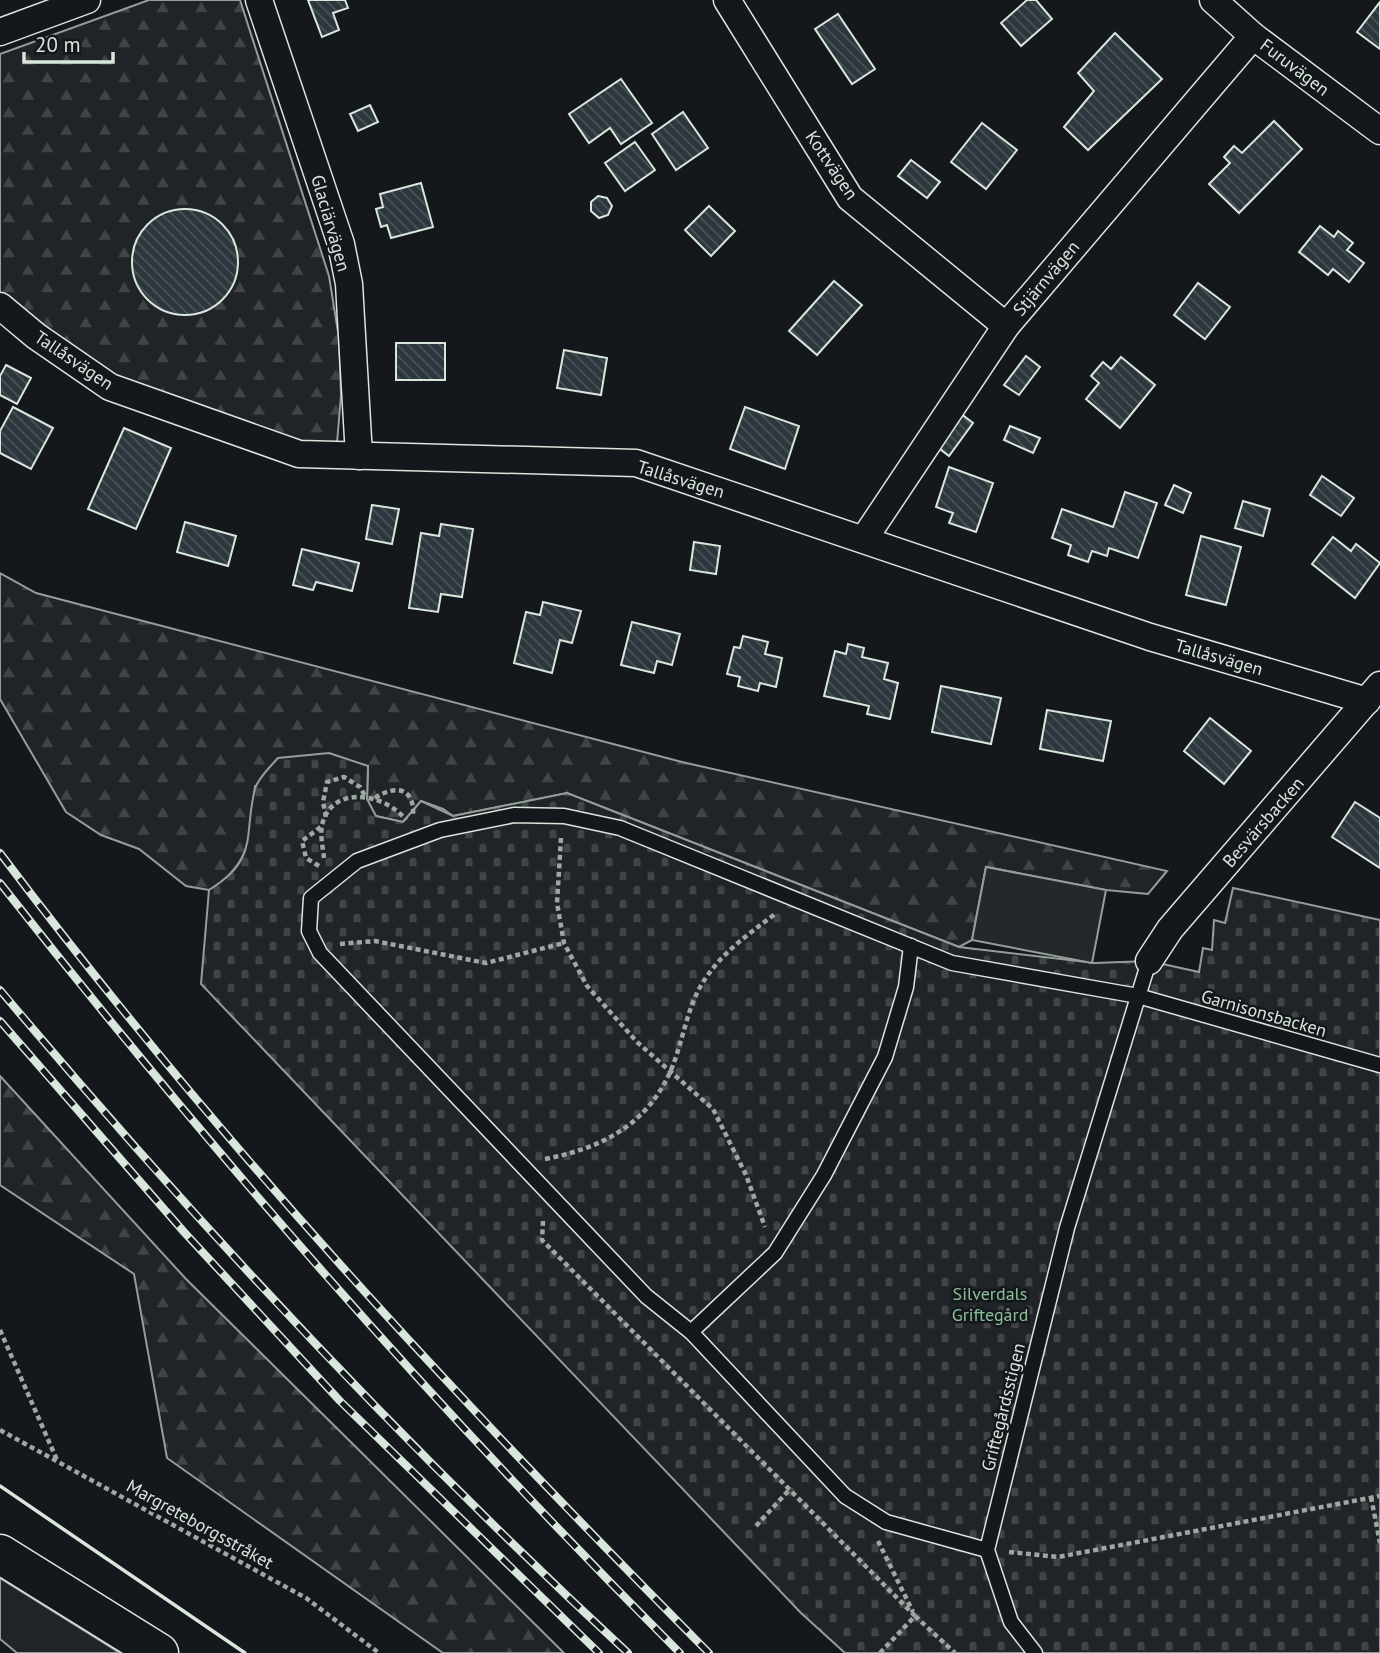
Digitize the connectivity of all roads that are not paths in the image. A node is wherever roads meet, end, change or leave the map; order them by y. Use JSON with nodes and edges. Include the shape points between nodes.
{"nodes":[{"id":1,"x":87,"y":0,"type":"edge"},
{"id":2,"x":259,"y":0,"type":"edge"},
{"id":3,"x":727,"y":0,"type":"edge"},
{"id":4,"x":1213,"y":0,"type":"edge"},
{"id":5,"x":0,"y":32,"type":"edge"},
{"id":6,"x":1253,"y":36,"type":"junction"},
{"id":7,"x":1380,"y":131,"type":"edge"},
{"id":8,"x":0,"y":306,"type":"edge"},
{"id":9,"x":1006,"y":326,"type":"junction"},
{"id":10,"x":359,"y":456,"type":"junction"},
{"id":11,"x":864,"y":539,"type":"junction"},
{"id":12,"x":1374,"y":693,"type":"edge"},
{"id":13,"x":911,"y":946,"type":"junction"},
{"id":14,"x":1149,"y":961,"type":"joint"},
{"id":15,"x":1138,"y":996,"type":"junction"},
{"id":16,"x":1380,"y":1065,"type":"edge"},
{"id":17,"x":691,"y":1332,"type":"junction"},
{"id":18,"x":987,"y":1550,"type":"junction"},
{"id":19,"x":0,"y":1554,"type":"edge"},
{"id":20,"x":159,"y":1653,"type":"edge"},
{"id":21,"x":1035,"y":1653,"type":"edge"}],
"edges":[{"from":1,"to":5,"type":"street"},
{"from":2,"to":10,"type":"street","name":"Glaciärvägen","via":[[341,244],[349,284]]},
{"from":3,"to":9,"type":"street","name":"Kottvägen","via":[[850,198]]},
{"from":4,"to":6,"type":"street","name":"Furuvägen"},
{"from":6,"to":7,"type":"street","name":"Furuvägen"},
{"from":6,"to":9,"type":"street","name":"Stjärnvägen"},
{"from":8,"to":10,"type":"street","name":"Tallåsvägen","via":[[110,387],[299,454]]},
{"from":9,"to":11,"type":"street","name":"Stjärnvägen"},
{"from":10,"to":11,"type":"street","name":"Tallåsvägen","via":[[636,463]]},
{"from":11,"to":12,"type":"street","name":"Tallåsvägen","via":[[1150,637]]},
{"from":12,"to":14,"type":"street","name":"Besvärsbacken","via":[[1170,929]]},
{"from":13,"to":15,"type":"lane","name":"Garnisonsbacken","via":[[952,963]]},
{"from":13,"to":17,"type":"lane","via":[[906,987],[885,1057],[824,1175],[775,1253]]},
{"from":13,"to":17,"type":"lane","name":"Garnisonsbacken","via":[[620,828],[564,816],[514,815],[440,830],[357,861],[331,875],[311,898],[309,931],[320,953],[646,1296]]},
{"from":14,"to":15,"type":"lane","name":"Griftegårdsstigen"},
{"from":15,"to":16,"type":"lane","name":"Garnisonsbacken"},
{"from":15,"to":18,"type":"lane","name":"Griftegårdsstigen","via":[[1067,1228]]},
{"from":17,"to":18,"type":"lane","via":[[845,1496],[886,1522]]},
{"from":18,"to":21,"type":"lane","via":[[1011,1622]]},
{"from":19,"to":20,"type":"highway"}]}
